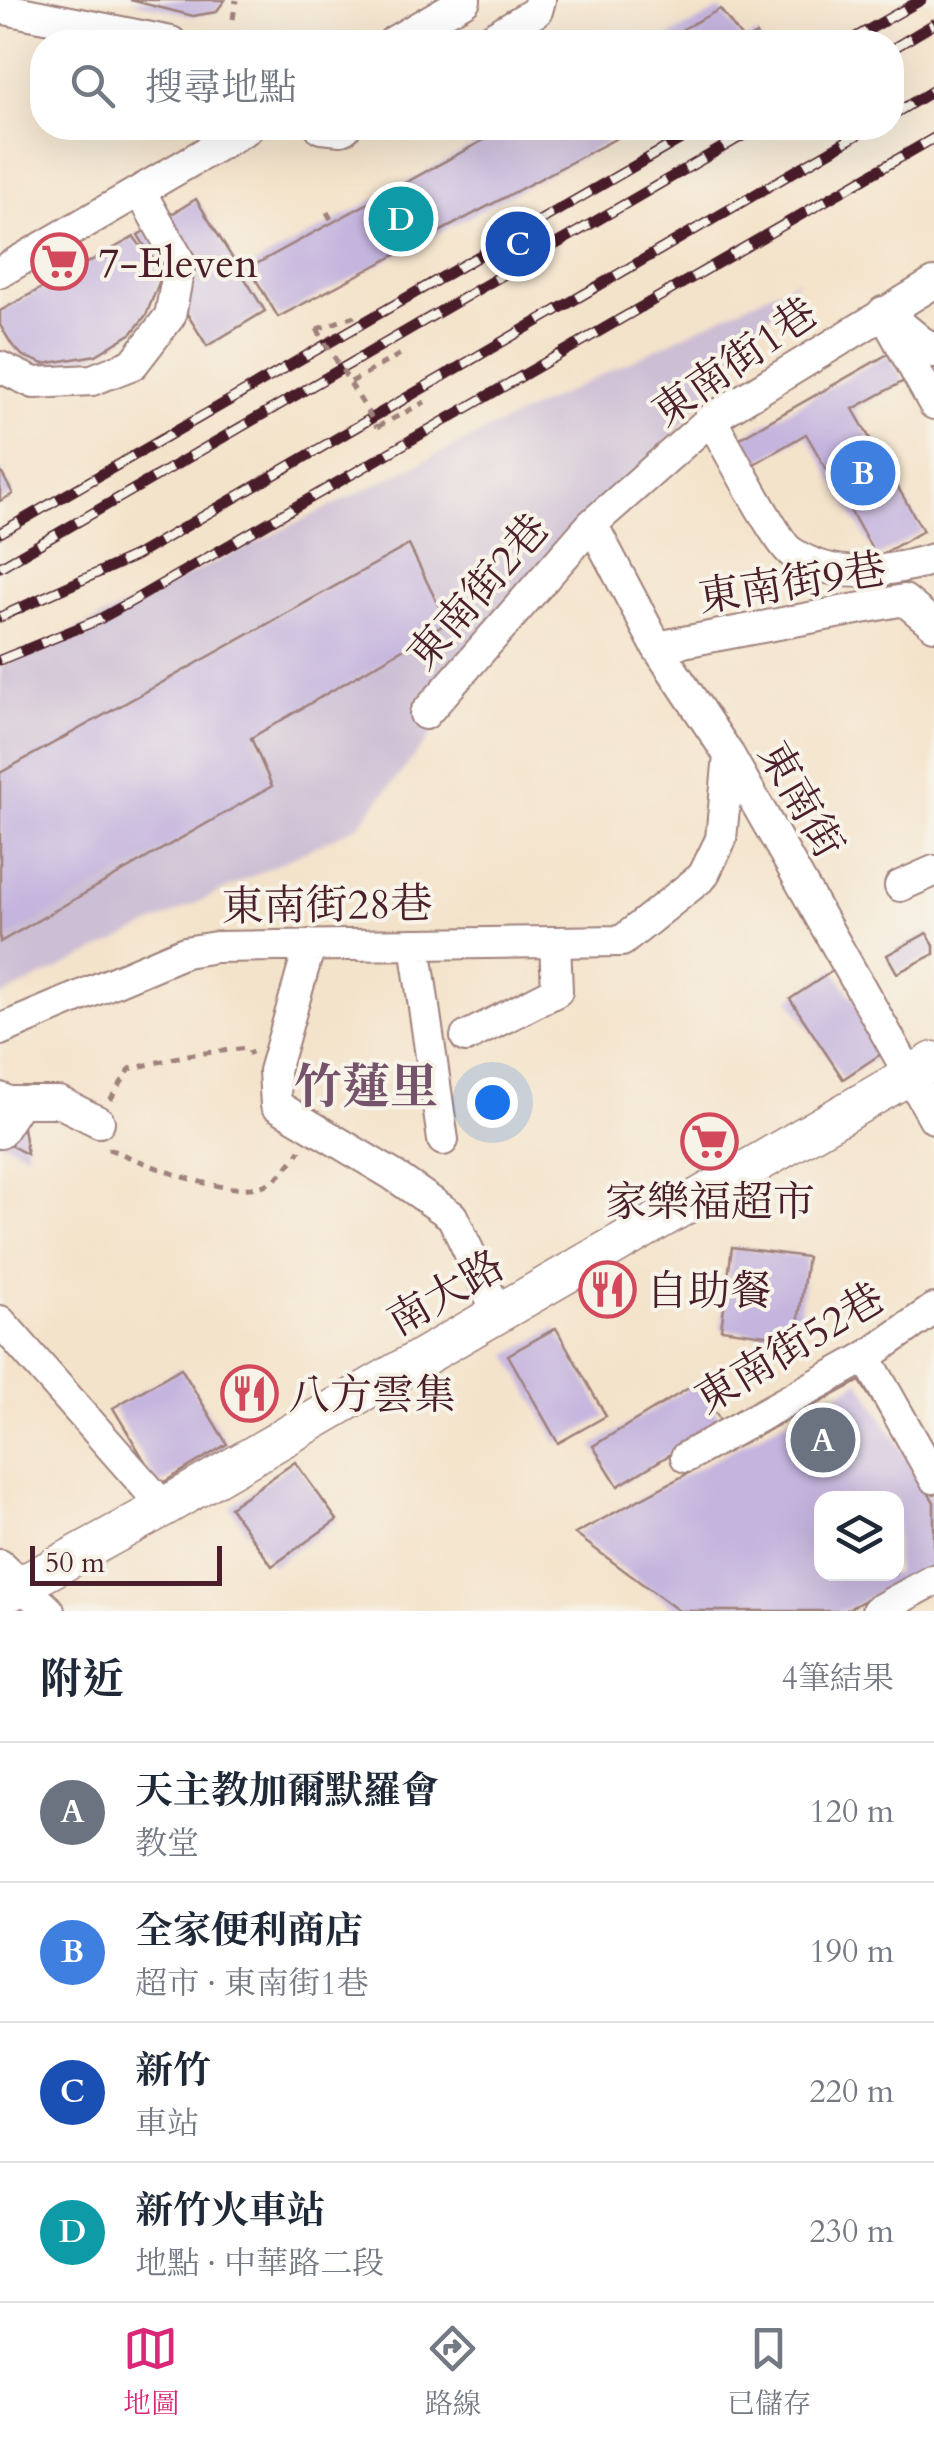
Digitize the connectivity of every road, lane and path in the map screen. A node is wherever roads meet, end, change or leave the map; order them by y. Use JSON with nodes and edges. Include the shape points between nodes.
{"nodes":[{"id":1,"x":236,"y":0,"type":"edge"},
{"id":2,"x":465,"y":0,"type":"edge"},
{"id":3,"x":540,"y":0,"type":"edge"},
{"id":4,"x":0,"y":8,"type":"edge"},
{"id":5,"x":232,"y":19,"type":"dead end"},
{"id":6,"x":111,"y":30,"type":"edge"},
{"id":7,"x":414,"y":30,"type":"edge"},
{"id":8,"x":505,"y":30,"type":"edge"},
{"id":9,"x":227,"y":140,"type":"edge"},
{"id":10,"x":140,"y":191,"type":"junction"},
{"id":11,"x":327,"y":212,"type":"dead end"},
{"id":12,"x":332,"y":223,"type":"dead end"},
{"id":13,"x":0,"y":272,"type":"edge"},
{"id":14,"x":934,"y":283,"type":"edge"},
{"id":15,"x":883,"y":312,"type":"junction"},
{"id":16,"x":355,"y":316,"type":"dead end"},
{"id":17,"x":404,"y":352,"type":"dead end"},
{"id":18,"x":934,"y":352,"type":"edge"},
{"id":19,"x":0,"y":367,"type":"edge"},
{"id":20,"x":351,"y":382,"type":"junction"},
{"id":21,"x":425,"y":402,"type":"dead end"},
{"id":22,"x":934,"y":404,"type":"edge"},
{"id":23,"x":712,"y":419,"type":"junction"},
{"id":24,"x":592,"y":524,"type":"junction"},
{"id":25,"x":934,"y":544,"type":"edge"},
{"id":26,"x":934,"y":558,"type":"edge"},
{"id":27,"x":890,"y":571,"type":"junction"},
{"id":28,"x":934,"y":625,"type":"edge"},
{"id":29,"x":657,"y":647,"type":"junction"},
{"id":30,"x":425,"y":714,"type":"dead end"},
{"id":31,"x":730,"y":755,"type":"junction"},
{"id":32,"x":934,"y":871,"type":"edge"},
{"id":33,"x":900,"y":886,"type":"dead end"},
{"id":34,"x":555,"y":942,"type":"junction"},
{"id":35,"x":415,"y":944,"type":"junction"},
{"id":36,"x":310,"y":945,"type":"junction"},
{"id":37,"x":0,"y":1030,"type":"edge"},
{"id":38,"x":466,"y":1038,"type":"dead end"},
{"id":39,"x":253,"y":1059,"type":"dead end"},
{"id":40,"x":926,"y":1072,"type":"edge"},
{"id":41,"x":10,"y":1100,"type":"edge"},
{"id":42,"x":934,"y":1118,"type":"edge"},
{"id":43,"x":96,"y":1121,"type":"junction"},
{"id":44,"x":310,"y":1125,"type":"junction"},
{"id":45,"x":0,"y":1133,"type":"edge"},
{"id":46,"x":443,"y":1140,"type":"dead end"},
{"id":47,"x":934,"y":1309,"type":"edge"},
{"id":48,"x":498,"y":1313,"type":"junction"},
{"id":49,"x":0,"y":1321,"type":"edge"},
{"id":50,"x":866,"y":1356,"type":"junction"},
{"id":51,"x":686,"y":1456,"type":"dead end"},
{"id":52,"x":934,"y":1478,"type":"edge"},
{"id":53,"x":164,"y":1506,"type":"junction"},
{"id":54,"x":934,"y":1580,"type":"edge"},
{"id":55,"x":14,"y":1590,"type":"edge"},
{"id":56,"x":49,"y":1611,"type":"edge"},
{"id":57,"x":877,"y":1611,"type":"edge"}],
"edges":[{"from":1,"to":5,"type":"path"},
{"from":2,"to":7,"type":"street"},
{"from":3,"to":8,"type":"street","via":[[536,11]]},
{"from":4,"to":6,"type":"street"},
{"from":9,"to":10,"type":"street"},
{"from":10,"to":13,"type":"street"},
{"from":10,"to":19,"type":"street","via":[[180,262],[170,316],[134,364],[92,380],[34,383]]},
{"from":11,"to":12,"type":"path"},
{"from":14,"to":15,"type":"street","name":"東南街1巷"},
{"from":15,"to":18,"type":"street"},
{"from":15,"to":22,"type":"street"},
{"from":15,"to":23,"type":"street","name":"東南街1巷"},
{"from":16,"to":20,"type":"path","bridge":true,"via":[[317,329]]},
{"from":17,"to":20,"type":"path"},
{"from":20,"to":21,"type":"path","bridge":true,"via":[[377,427]]},
{"from":23,"to":24,"type":"street","name":"東南街1巷"},
{"from":23,"to":27,"type":"street","via":[[788,551],[838,572]]},
{"from":24,"to":29,"type":"street","name":"東南街"},
{"from":24,"to":30,"type":"street","name":"東南街2巷"},
{"from":25,"to":27,"type":"street"},
{"from":26,"to":27,"type":"street"},
{"from":28,"to":29,"type":"street","name":"東南街9巷","via":[[904,600]]},
{"from":29,"to":31,"type":"street","name":"東南街"},
{"from":31,"to":34,"type":"street","name":"東南街28巷","via":[[721,838],[703,876],[622,941]]},
{"from":31,"to":40,"type":"street","name":"東南街"},
{"from":32,"to":33,"type":"street"},
{"from":34,"to":35,"type":"street","name":"東南街28巷"},
{"from":34,"to":38,"type":"street","via":[[557,991]]},
{"from":35,"to":36,"type":"street","name":"東南街28巷"},
{"from":35,"to":46,"type":"street"},
{"from":36,"to":37,"type":"street","name":"東南街28巷","via":[[185,952]]},
{"from":36,"to":44,"type":"street","via":[[274,1071],[276,1106]]},
{"from":39,"to":43,"type":"path","via":[[248,1048],[228,1049],[130,1069]]},
{"from":40,"to":42,"type":"street","name":"東南街"},
{"from":40,"to":48,"type":"main road","name":"南大路"},
{"from":41,"to":43,"type":"street","via":[[60,1102]]},
{"from":41,"to":45,"type":"street"},
{"from":43,"to":44,"type":"path","via":[[100,1146],[200,1182],[240,1189],[270,1184],[298,1156]]},
{"from":44,"to":48,"type":"street","via":[[452,1216]]},
{"from":47,"to":50,"type":"street","name":"東南街52巷"},
{"from":48,"to":53,"type":"main road","name":"南大路"},
{"from":49,"to":53,"type":"street"},
{"from":50,"to":51,"type":"street","name":"東南街52巷"},
{"from":50,"to":52,"type":"street"},
{"from":53,"to":55,"type":"main road","name":"南大路"},
{"from":54,"to":57,"type":"street"},
{"from":55,"to":56,"type":"street"}]}
